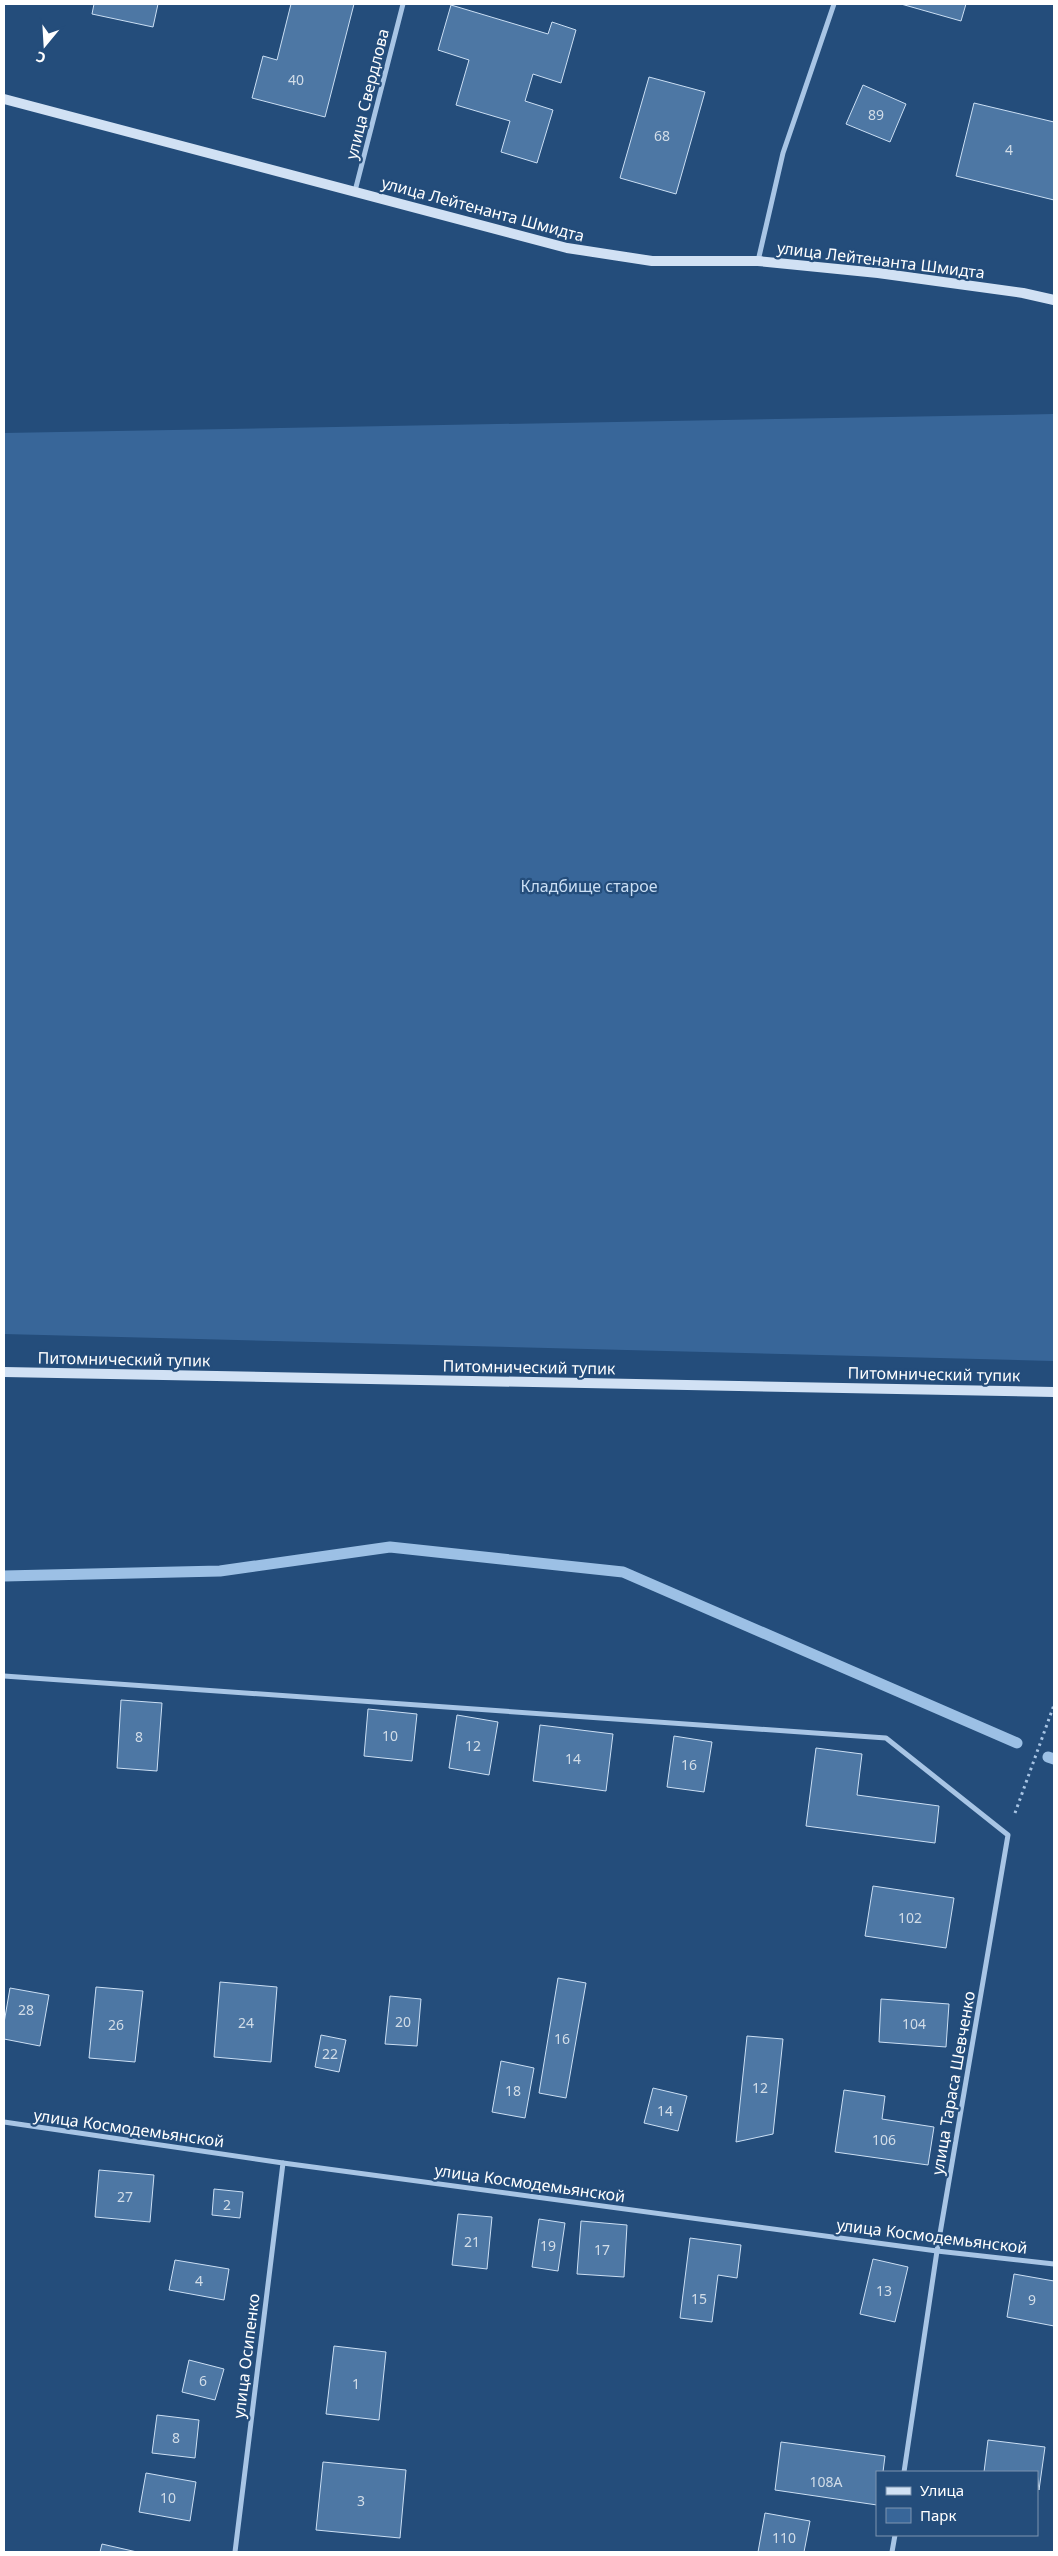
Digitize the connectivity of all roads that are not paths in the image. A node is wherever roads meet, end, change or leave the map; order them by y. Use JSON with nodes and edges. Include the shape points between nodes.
{"nodes":[{"id":1,"x":402,"y":4,"type":"edge"},
{"id":2,"x":834,"y":4,"type":"edge"},
{"id":3,"x":4,"y":99,"type":"edge"},
{"id":4,"x":355,"y":191,"type":"junction"},
{"id":5,"x":758,"y":261,"type":"junction"},
{"id":6,"x":1054,"y":300,"type":"edge"},
{"id":7,"x":4,"y":1372,"type":"edge"},
{"id":8,"x":1054,"y":1392,"type":"edge"},
{"id":9,"x":4,"y":1676,"type":"edge"},
{"id":10,"x":4,"y":2122,"type":"edge"},
{"id":11,"x":283,"y":2163,"type":"junction"},
{"id":12,"x":937,"y":2251,"type":"junction"},
{"id":13,"x":1054,"y":2264,"type":"edge"},
{"id":14,"x":904,"y":2471,"type":"edge"},
{"id":15,"x":895,"y":2536,"type":"edge"},
{"id":16,"x":235,"y":2552,"type":"edge"},
{"id":17,"x":892,"y":2552,"type":"edge"}],
"edges":[{"from":1,"to":4,"type":"street","name":"улица Свердлова"},
{"from":2,"to":5,"type":"street","via":[[784,153]]},
{"from":3,"to":4,"type":"street","name":"улица Лейтенанта Шмидта"},
{"from":4,"to":5,"type":"street","name":"улица Лейтенанта Шмидта","via":[[567,248],[652,261]]},
{"from":5,"to":6,"type":"street","name":"улица Лейтенанта Шмидта","via":[[888,274]]},
{"from":7,"to":8,"type":"street","name":"Питомнический тупик"},
{"from":9,"to":12,"type":"street","name":"улица Тараса Шевченко","via":[[886,1738],[1008,1835]]},
{"from":10,"to":11,"type":"street","name":"улица Космодемьянской"},
{"from":11,"to":12,"type":"street","name":"улица Космодемьянской"},
{"from":11,"to":16,"type":"street","name":"улица Осипенко"},
{"from":12,"to":13,"type":"street","name":"улица Космодемьянской"},
{"from":12,"to":14,"type":"street","name":"улица Тараса Шевченко"},
{"from":15,"to":17,"type":"street"}]}
